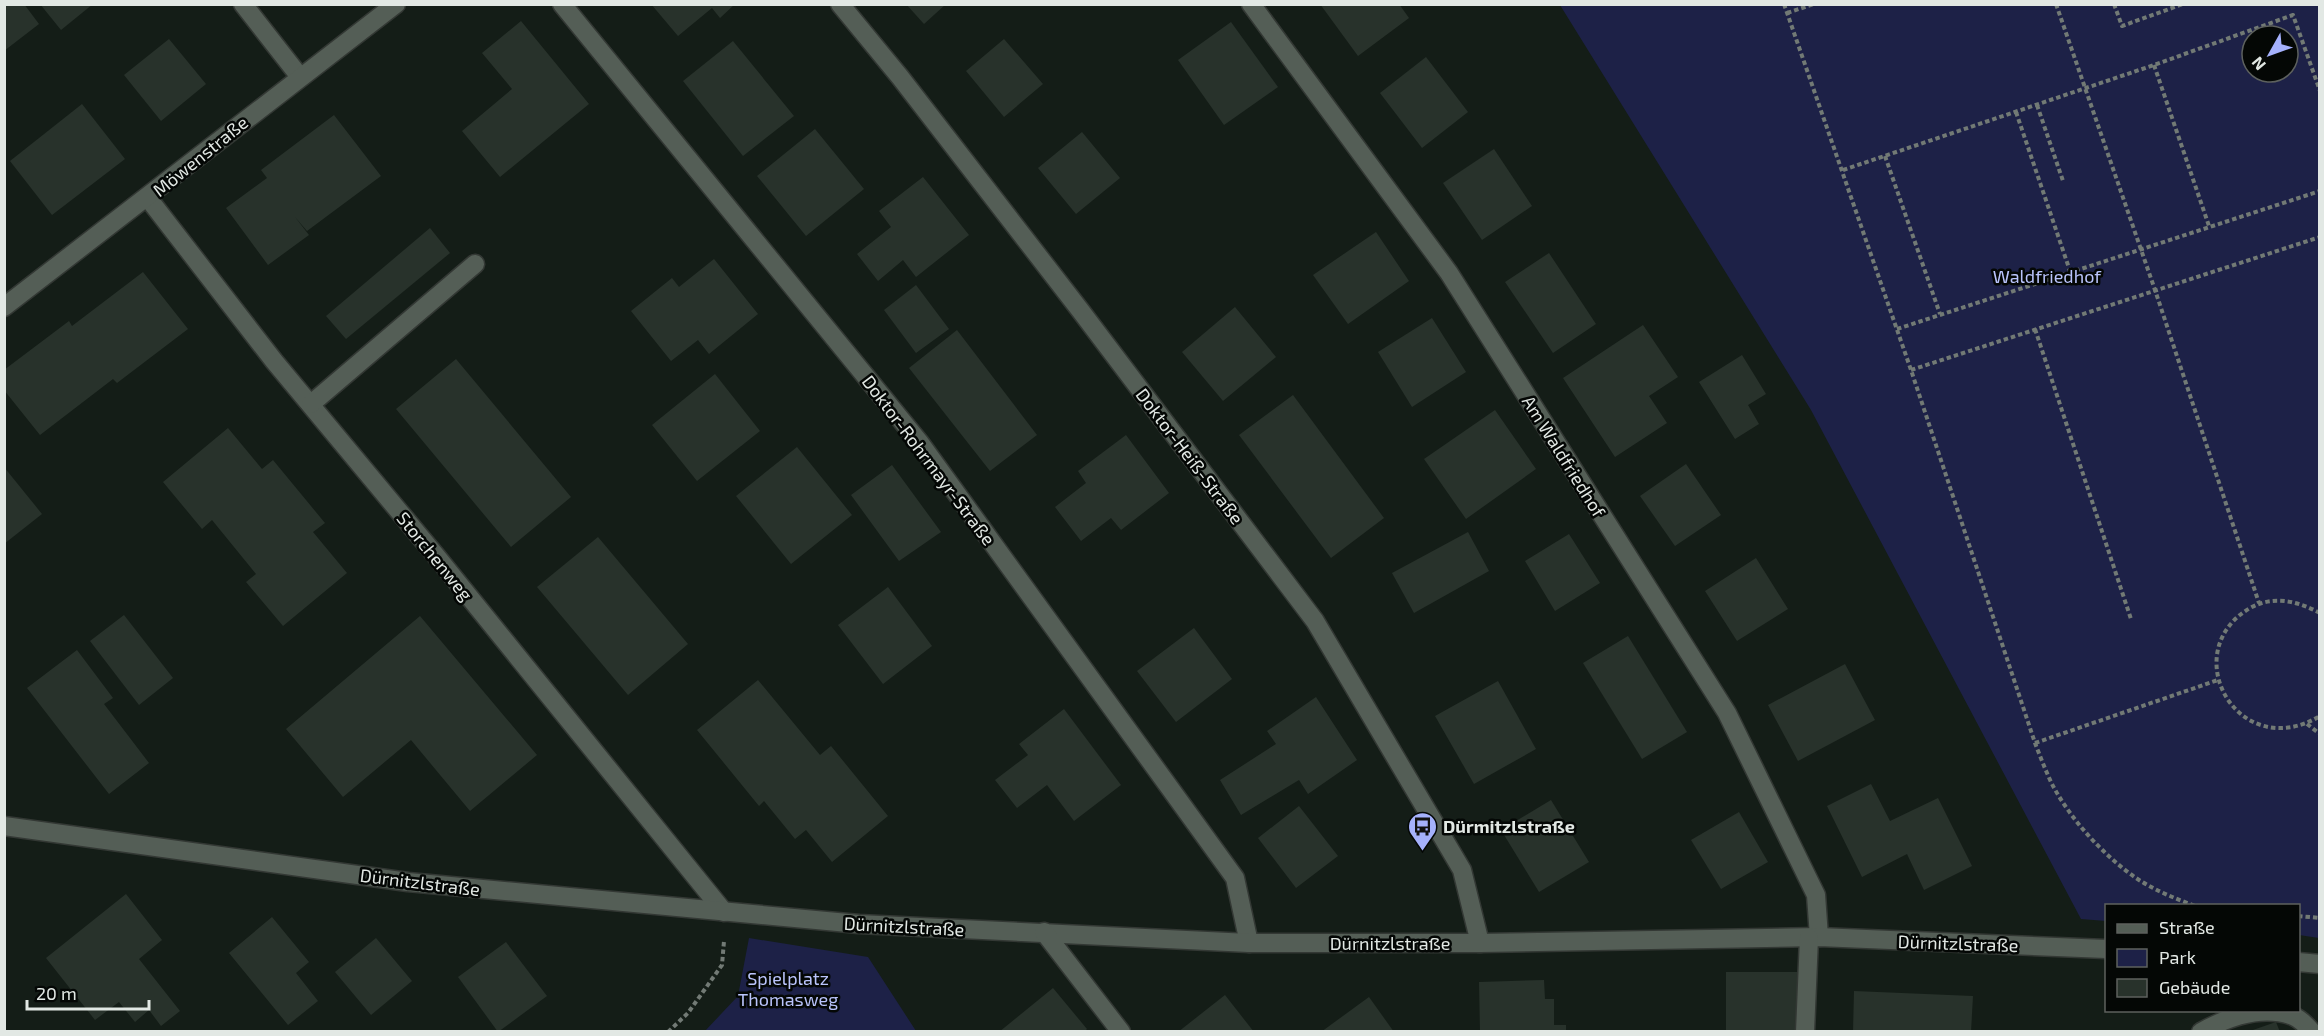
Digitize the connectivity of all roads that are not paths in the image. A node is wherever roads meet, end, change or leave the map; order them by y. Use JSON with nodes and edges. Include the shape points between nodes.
{"nodes":[{"id":1,"x":243,"y":4,"type":"edge"},
{"id":2,"x":396,"y":4,"type":"edge"},
{"id":3,"x":562,"y":4,"type":"edge"},
{"id":4,"x":840,"y":4,"type":"edge"},
{"id":5,"x":1251,"y":4,"type":"edge"},
{"id":6,"x":300,"y":76,"type":"junction"},
{"id":7,"x":148,"y":198,"type":"junction"},
{"id":8,"x":475,"y":264,"type":"dead end"},
{"id":9,"x":4,"y":307,"type":"edge"},
{"id":10,"x":311,"y":404,"type":"junction"},
{"id":11,"x":4,"y":826,"type":"edge"},
{"id":12,"x":724,"y":912,"type":"junction"},
{"id":13,"x":1044,"y":932,"type":"junction"},
{"id":14,"x":1814,"y":938,"type":"junction"},
{"id":15,"x":1249,"y":943,"type":"junction"},
{"id":16,"x":1480,"y":943,"type":"junction"},
{"id":17,"x":2105,"y":948,"type":"edge"},
{"id":18,"x":2300,"y":962,"type":"edge"},
{"id":19,"x":2319,"y":964,"type":"edge"},
{"id":20,"x":1121,"y":1032,"type":"edge"},
{"id":21,"x":1805,"y":1032,"type":"edge"},
{"id":22,"x":2200,"y":1032,"type":"edge"},
{"id":23,"x":2312,"y":1032,"type":"edge"}],
"edges":[{"from":1,"to":6,"type":"street"},
{"from":2,"to":6,"type":"street","name":"Möwenstraße"},
{"from":3,"to":15,"type":"street","name":"Doktor-Rohrmayr-Straße","via":[[927,453],[1235,878]]},
{"from":4,"to":16,"type":"street","name":"Doktor-Heiß-Straße","via":[[1037,254],[1315,621],[1462,870]]},
{"from":5,"to":14,"type":"street","name":"Am Waldfriedhof","via":[[1449,273],[1727,713],[1816,895]]},
{"from":6,"to":7,"type":"street","name":"Möwenstraße"},
{"from":7,"to":9,"type":"street","name":"Möwenstraße"},
{"from":7,"to":10,"type":"street","name":"Storchenweg"},
{"from":8,"to":10,"type":"street"},
{"from":10,"to":12,"type":"street","name":"Storchenweg"},
{"from":11,"to":12,"type":"street","name":"Dürnitzlstraße","via":[[408,882]]},
{"from":12,"to":13,"type":"street","name":"Dürnitzlstraße","via":[[859,924]]},
{"from":13,"to":15,"type":"street","name":"Dürnitzlstraße"},
{"from":13,"to":20,"type":"street"},
{"from":14,"to":16,"type":"street","name":"Dürnitzlstraße"},
{"from":14,"to":17,"type":"street","name":"Dürnitzlstraße"},
{"from":14,"to":21,"type":"street"},
{"from":15,"to":16,"type":"street","name":"Dürnitzlstraße"},
{"from":18,"to":19,"type":"street"},
{"from":22,"to":23,"type":"street","via":[[2222,1020],[2275,1012],[2296,1017]]}]}
